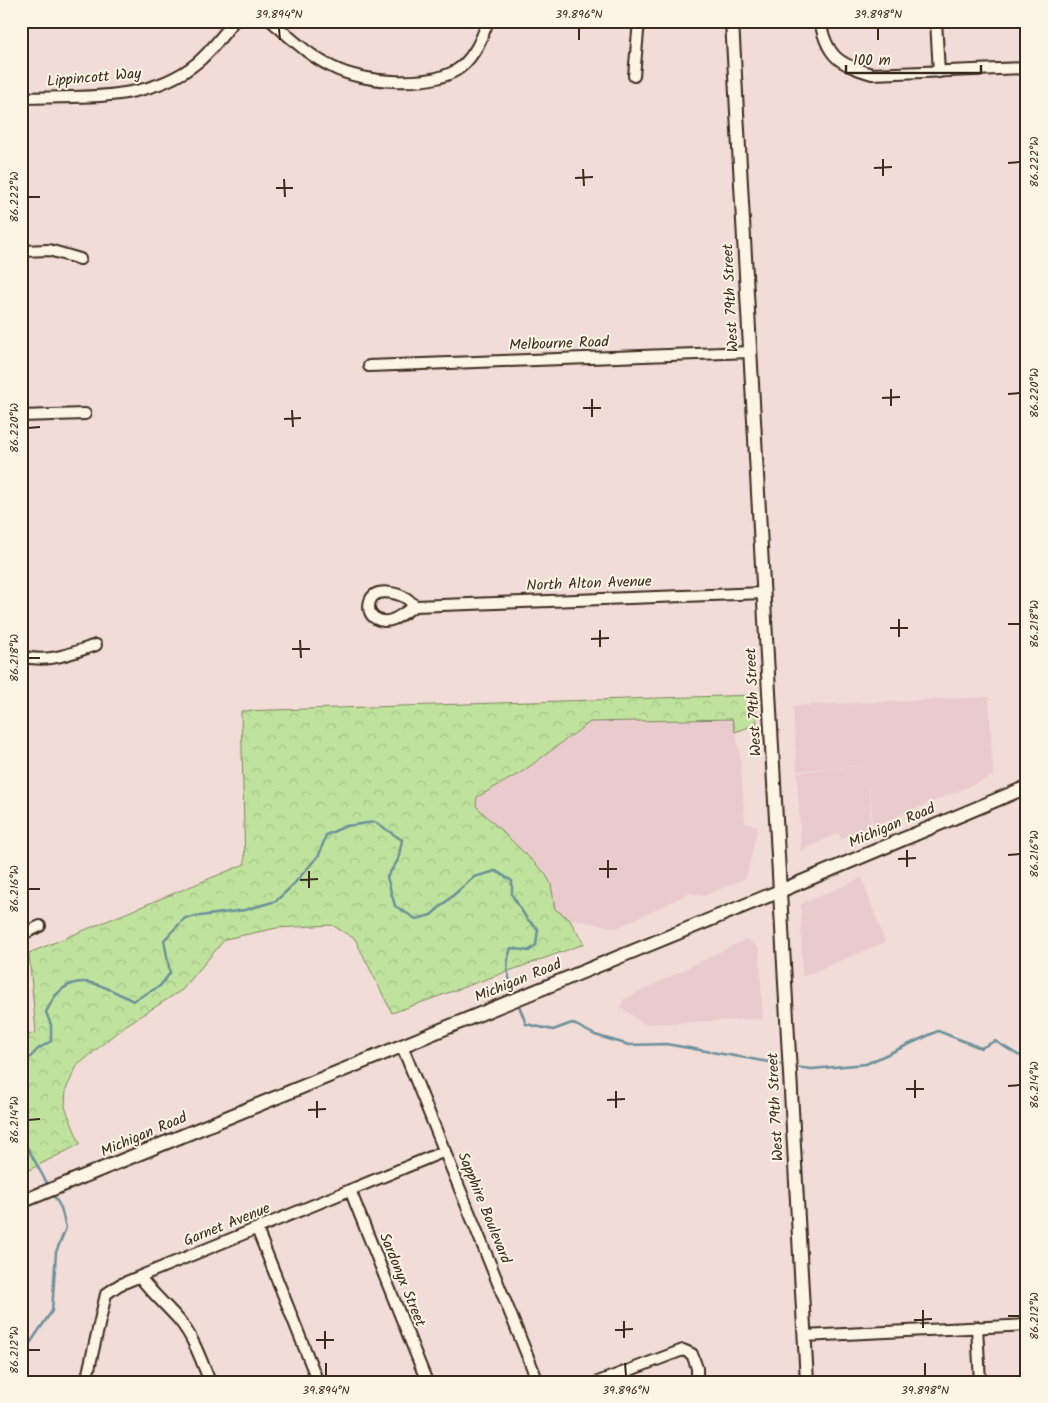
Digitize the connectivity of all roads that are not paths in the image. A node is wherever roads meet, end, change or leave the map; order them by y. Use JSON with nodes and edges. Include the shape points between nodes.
{"nodes":[{"id":1,"x":234,"y":21,"type":"edge"},
{"id":2,"x":270,"y":21,"type":"edge"},
{"id":3,"x":488,"y":21,"type":"edge"},
{"id":4,"x":639,"y":21,"type":"edge"},
{"id":5,"x":732,"y":21,"type":"edge"},
{"id":6,"x":820,"y":21,"type":"edge"},
{"id":7,"x":936,"y":21,"type":"edge"},
{"id":8,"x":1027,"y":68,"type":"edge"},
{"id":9,"x":939,"y":72,"type":"junction"},
{"id":10,"x":634,"y":76,"type":"dead end"},
{"id":11,"x":21,"y":98,"type":"edge"},
{"id":12,"x":21,"y":251,"type":"edge"},
{"id":13,"x":80,"y":258,"type":"dead end"},
{"id":14,"x":751,"y":352,"type":"junction"},
{"id":15,"x":369,"y":366,"type":"dead end"},
{"id":16,"x":86,"y":414,"type":"dead end"},
{"id":17,"x":21,"y":416,"type":"edge"},
{"id":18,"x":764,"y":593,"type":"junction"},
{"id":19,"x":415,"y":606,"type":"dead end"},
{"id":20,"x":96,"y":645,"type":"dead end"},
{"id":21,"x":21,"y":656,"type":"edge"},
{"id":22,"x":1027,"y":787,"type":"edge"},
{"id":23,"x":780,"y":891,"type":"junction"},
{"id":24,"x":40,"y":926,"type":"dead end"},
{"id":25,"x":21,"y":935,"type":"edge"},
{"id":26,"x":402,"y":1046,"type":"junction"},
{"id":27,"x":445,"y":1151,"type":"junction"},
{"id":28,"x":350,"y":1190,"type":"junction"},
{"id":29,"x":25,"y":1201,"type":"edge"},
{"id":30,"x":257,"y":1228,"type":"junction"},
{"id":31,"x":140,"y":1277,"type":"junction"},
{"id":32,"x":1027,"y":1325,"type":"edge"},
{"id":33,"x":976,"y":1327,"type":"junction"},
{"id":34,"x":804,"y":1336,"type":"junction"},
{"id":35,"x":86,"y":1382,"type":"edge"},
{"id":36,"x":210,"y":1382,"type":"edge"},
{"id":37,"x":318,"y":1382,"type":"edge"},
{"id":38,"x":428,"y":1382,"type":"edge"},
{"id":39,"x":538,"y":1382,"type":"edge"},
{"id":40,"x":598,"y":1382,"type":"edge"},
{"id":41,"x":697,"y":1382,"type":"edge"},
{"id":42,"x":807,"y":1382,"type":"edge"},
{"id":43,"x":980,"y":1382,"type":"edge"}],
"edges":[{"from":1,"to":11,"type":"street","name":"Lippincott Way","via":[[200,60],[158,86],[122,94]]},
{"from":2,"to":3,"type":"street","via":[[331,67],[359,78],[388,81],[430,79],[454,71],[473,54]]},
{"from":4,"to":10,"type":"street"},
{"from":5,"to":14,"type":"main road","name":"West 79th Street"},
{"from":6,"to":9,"type":"street","via":[[825,41],[848,67],[872,74]]},
{"from":7,"to":9,"type":"street"},
{"from":8,"to":9,"type":"street"},
{"from":12,"to":13,"type":"street","via":[[49,250]]},
{"from":14,"to":15,"type":"street","name":"Melbourne Road"},
{"from":14,"to":18,"type":"main road","name":"West 79th Street"},
{"from":16,"to":17,"type":"street"},
{"from":18,"to":19,"type":"street","name":"North Alton Avenue"},
{"from":18,"to":23,"type":"main road","name":"West 79th Street"},
{"from":20,"to":21,"type":"street","via":[[51,659]]},
{"from":22,"to":23,"type":"main road","name":"Michigan Road"},
{"from":23,"to":26,"type":"main road","name":"Michigan Road"},
{"from":23,"to":34,"type":"main road","name":"West 79th Street"},
{"from":24,"to":25,"type":"street"},
{"from":26,"to":27,"type":"street","name":"Sapphire Boulevard"},
{"from":26,"to":29,"type":"main road","name":"Michigan Road"},
{"from":27,"to":28,"type":"street","name":"Garnet Avenue"},
{"from":27,"to":39,"type":"street","name":"Sapphire Boulevard"},
{"from":28,"to":30,"type":"street","name":"Garnet Avenue"},
{"from":28,"to":38,"type":"street","name":"Sardonyx Street"},
{"from":30,"to":31,"type":"street","name":"Garnet Avenue"},
{"from":30,"to":37,"type":"street"},
{"from":31,"to":35,"type":"street","name":"Garnet Avenue","via":[[106,1294]]},
{"from":31,"to":36,"type":"street","via":[[194,1341]]},
{"from":32,"to":33,"type":"street"},
{"from":33,"to":34,"type":"street"},
{"from":33,"to":43,"type":"street"},
{"from":34,"to":42,"type":"main road","name":"West 79th Street"},
{"from":40,"to":41,"type":"street","via":[[683,1350],[692,1354]]}]}
